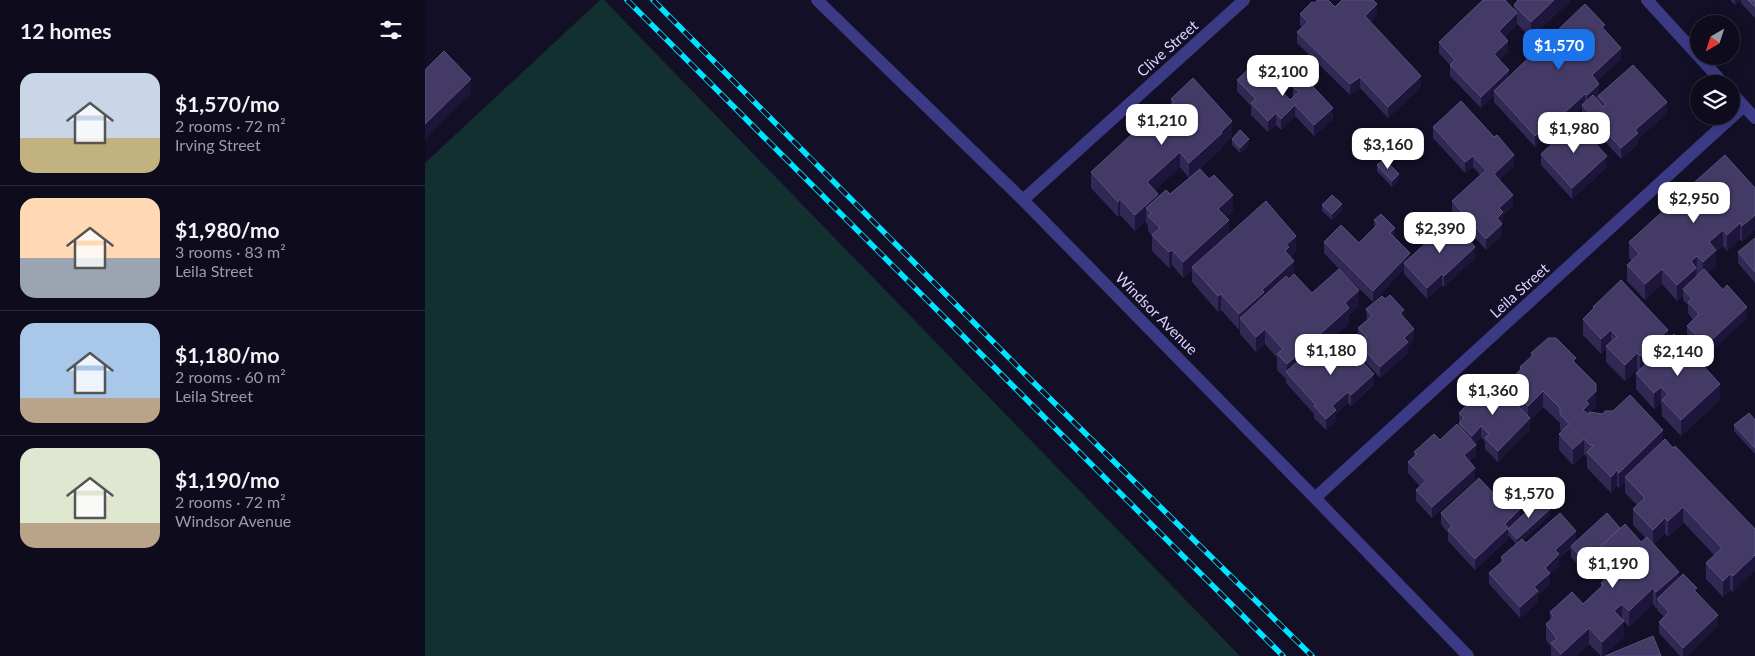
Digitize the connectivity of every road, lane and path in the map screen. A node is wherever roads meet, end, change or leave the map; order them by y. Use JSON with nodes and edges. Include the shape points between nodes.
{"nodes":[{"id":1,"x":817,"y":0,"type":"edge"},
{"id":2,"x":1243,"y":0,"type":"edge"},
{"id":3,"x":1647,"y":0,"type":"edge"},
{"id":4,"x":1715,"y":75,"type":"edge"},
{"id":5,"x":1740,"y":102,"type":"edge"},
{"id":6,"x":1744,"y":106,"type":"junction"},
{"id":7,"x":1755,"y":118,"type":"edge"},
{"id":8,"x":1023,"y":200,"type":"junction"},
{"id":9,"x":1315,"y":498,"type":"junction"},
{"id":10,"x":1468,"y":656,"type":"edge"}],
"edges":[{"from":1,"to":8,"type":"street","name":"Windsor Avenue"},
{"from":2,"to":8,"type":"street","name":"Clive Street"},
{"from":3,"to":4,"type":"street"},
{"from":5,"to":6,"type":"street"},
{"from":6,"to":7,"type":"street"},
{"from":6,"to":9,"type":"street","name":"Leila Street"},
{"from":8,"to":9,"type":"street","name":"Windsor Avenue"},
{"from":9,"to":10,"type":"street","name":"Windsor Avenue"}]}
